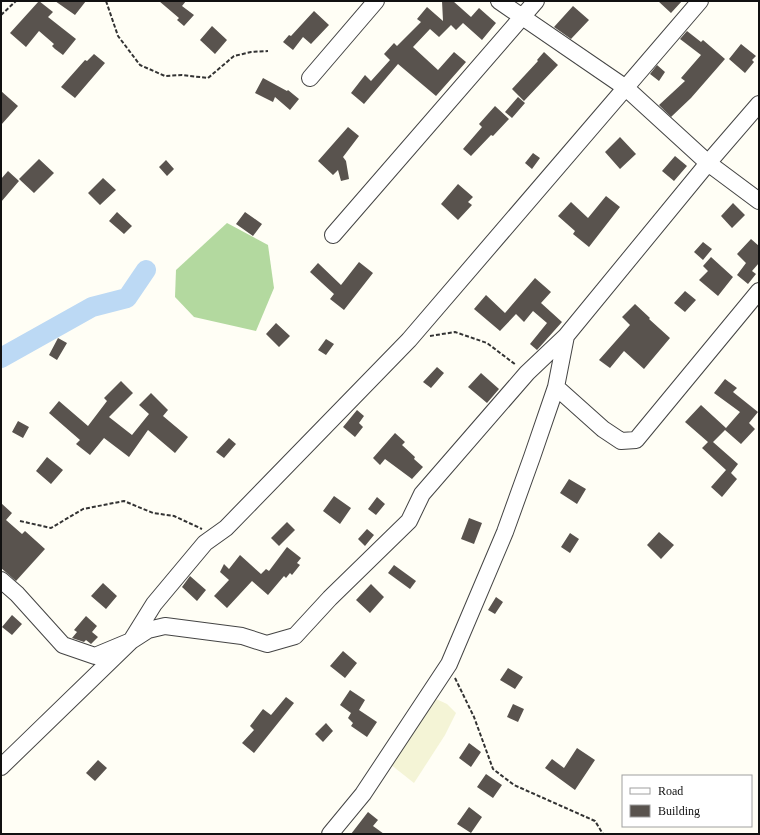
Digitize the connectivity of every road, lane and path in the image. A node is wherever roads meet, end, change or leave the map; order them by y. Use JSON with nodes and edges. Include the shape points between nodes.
{"nodes":[{"id":1,"x":16,"y":1,"type":"edge"},
{"id":2,"x":106,"y":1,"type":"edge"},
{"id":3,"x":376,"y":1,"type":"edge"},
{"id":4,"x":499,"y":1,"type":"edge"},
{"id":5,"x":536,"y":1,"type":"edge"},
{"id":6,"x":700,"y":1,"type":"edge"},
{"id":7,"x":1,"y":15,"type":"edge"},
{"id":8,"x":521,"y":18,"type":"junction"},
{"id":9,"x":268,"y":51,"type":"dead end"},
{"id":10,"x":310,"y":78,"type":"dead end"},
{"id":11,"x":626,"y":88,"type":"junction"},
{"id":12,"x":759,"y":104,"type":"edge"},
{"id":13,"x":708,"y":163,"type":"junction"},
{"id":14,"x":759,"y":201,"type":"edge"},
{"id":15,"x":333,"y":235,"type":"dead end"},
{"id":16,"x":759,"y":291,"type":"edge"},
{"id":17,"x":566,"y":336,"type":"junction"},
{"id":18,"x":409,"y":340,"type":"junction"},
{"id":19,"x":527,"y":373,"type":"junction"},
{"id":20,"x":556,"y":387,"type":"junction"},
{"id":21,"x":20,"y":521,"type":"dead end"},
{"id":22,"x":205,"y":530,"type":"dead end"},
{"id":23,"x":1,"y":580,"type":"edge"},
{"id":24,"x":131,"y":641,"type":"junction"},
{"id":25,"x":448,"y":664,"type":"junction"},
{"id":26,"x":1,"y":767,"type":"edge"},
{"id":27,"x":330,"y":834,"type":"edge"},
{"id":28,"x":603,"y":834,"type":"edge"}],
"edges":[{"from":1,"to":7,"type":"path"},
{"from":2,"to":9,"type":"path","via":[[118,36],[140,64],[165,76],[208,78],[234,56]]},
{"from":3,"to":10,"type":"street"},
{"from":4,"to":8,"type":"street"},
{"from":5,"to":8,"type":"street"},
{"from":6,"to":11,"type":"street"},
{"from":8,"to":11,"type":"street"},
{"from":8,"to":15,"type":"street"},
{"from":11,"to":13,"type":"street"},
{"from":11,"to":18,"type":"street"},
{"from":12,"to":13,"type":"street"},
{"from":13,"to":14,"type":"street"},
{"from":13,"to":17,"type":"street"},
{"from":16,"to":20,"type":"street","via":[[636,440],[621,441],[603,429]]},
{"from":17,"to":19,"type":"street"},
{"from":17,"to":20,"type":"street"},
{"from":18,"to":19,"type":"path","via":[[455,332],[488,343]]},
{"from":18,"to":24,"type":"street","via":[[226,528],[205,543],[154,604]]},
{"from":19,"to":24,"type":"street","via":[[422,494],[409,521],[295,636],[267,644],[242,636],[165,626],[148,630]]},
{"from":20,"to":25,"type":"street","via":[[505,532]]},
{"from":21,"to":22,"type":"path","via":[[51,528],[83,509],[124,501],[152,513],[174,516]]},
{"from":23,"to":24,"type":"street","via":[[63,645],[95,656]]},
{"from":24,"to":26,"type":"street"},
{"from":25,"to":27,"type":"street","via":[[363,794]]},
{"from":25,"to":28,"type":"path","via":[[474,717],[493,769],[514,785],[595,821]]}]}
